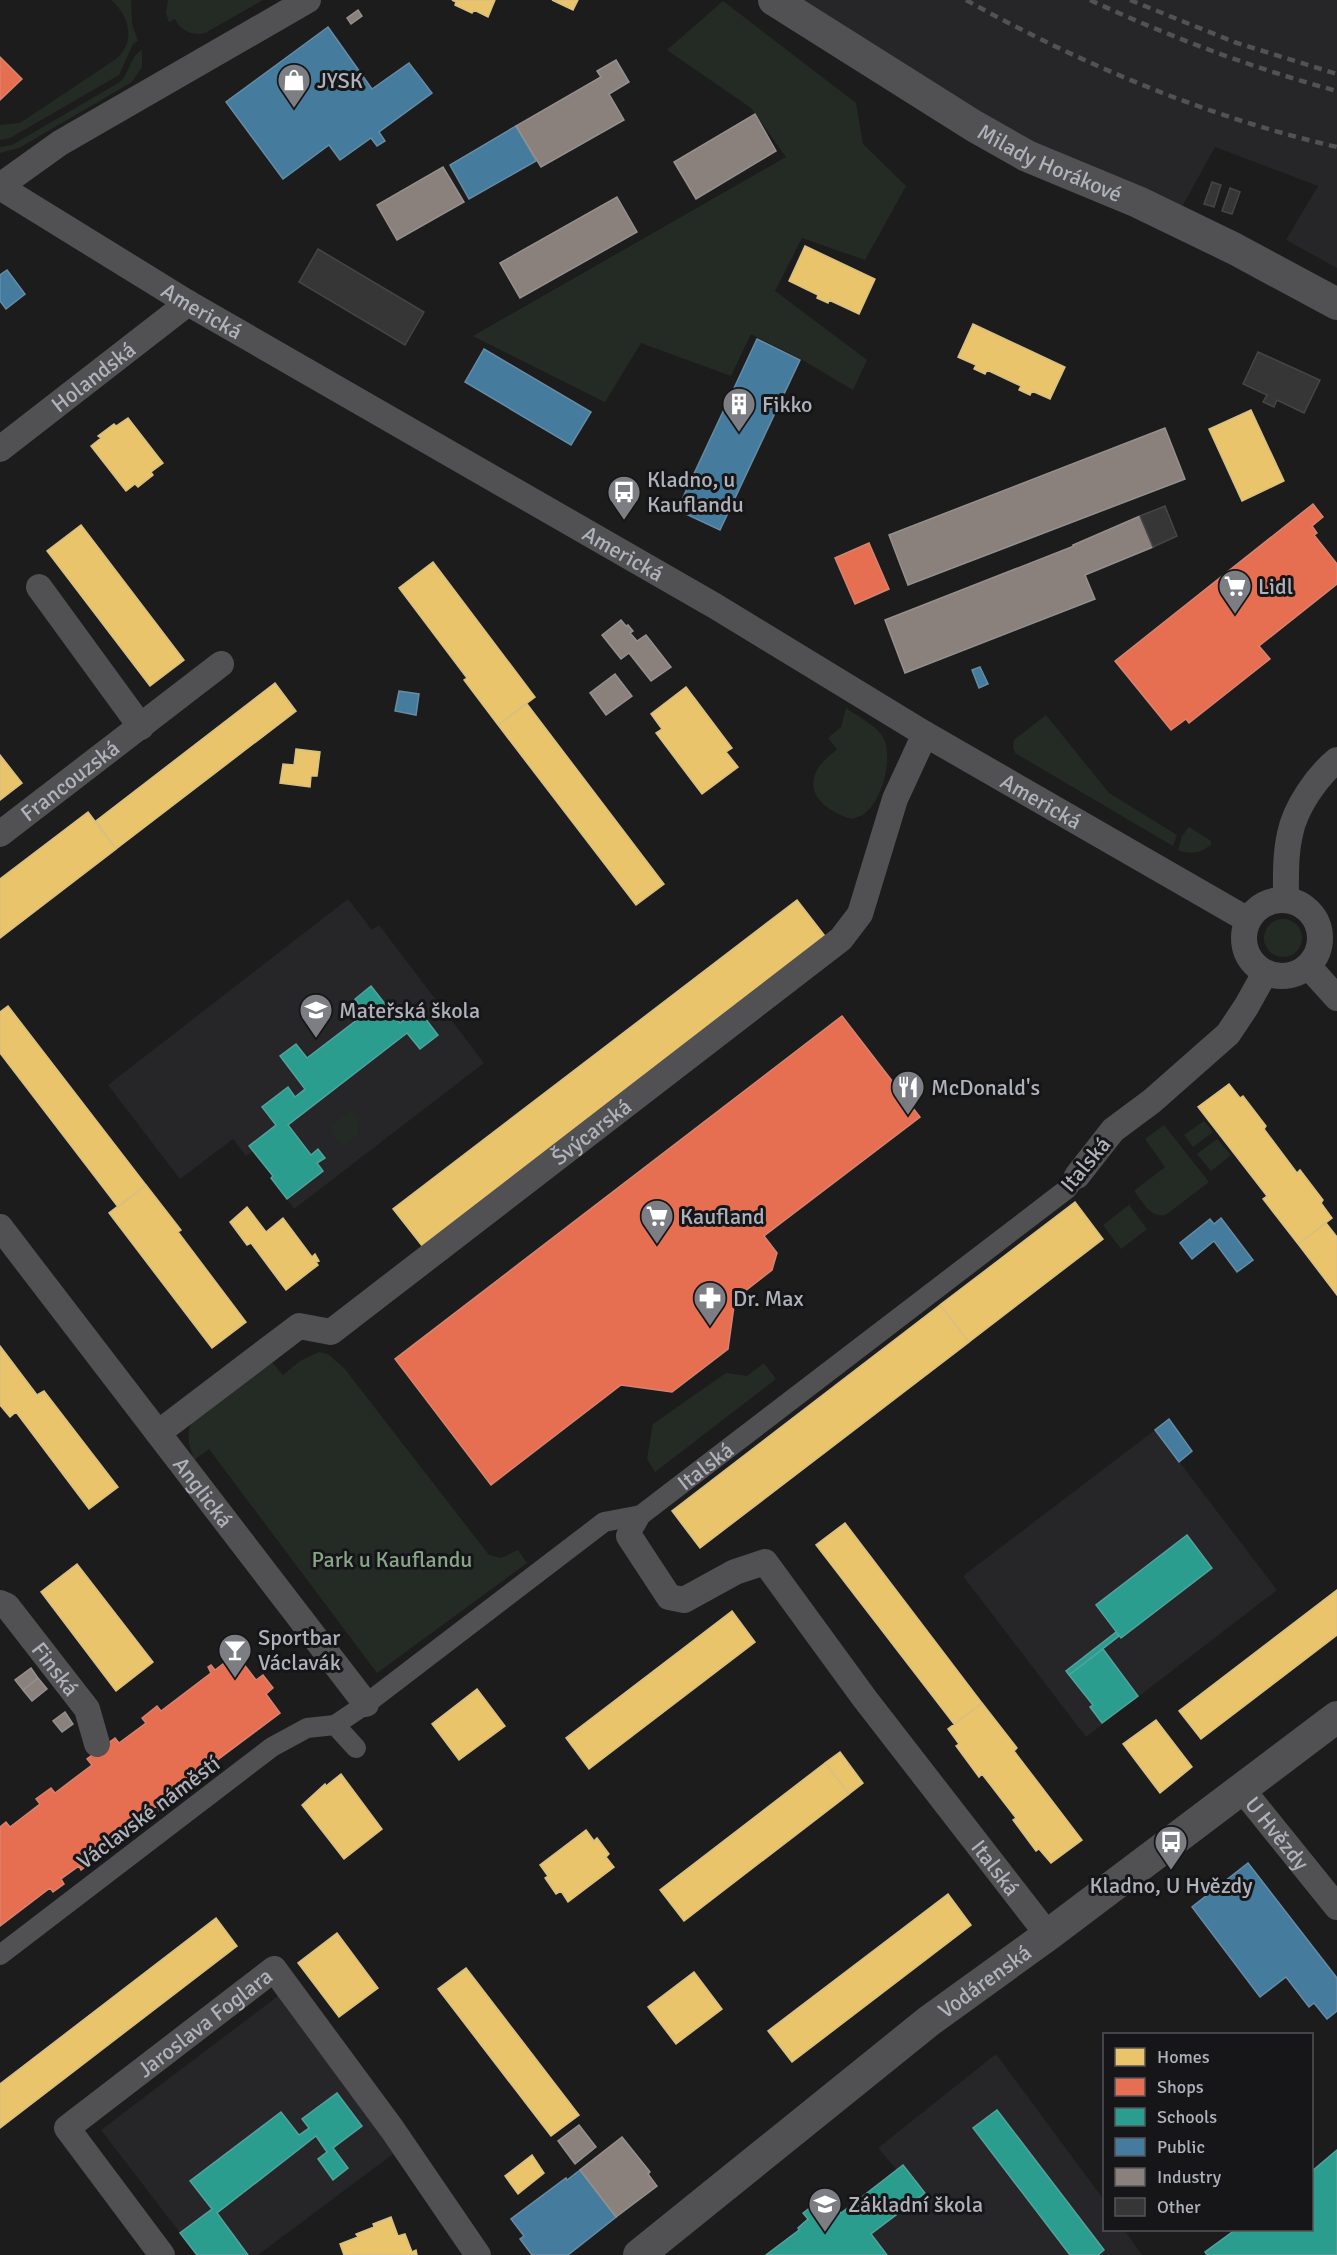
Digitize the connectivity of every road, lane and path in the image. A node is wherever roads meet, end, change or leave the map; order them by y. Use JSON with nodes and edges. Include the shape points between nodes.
{"nodes":[{"id":1,"x":308,"y":0,"type":"edge"},
{"id":2,"x":774,"y":0,"type":"edge"},
{"id":3,"x":0,"y":187,"type":"edge"},
{"id":4,"x":188,"y":303,"type":"junction"},
{"id":5,"x":1337,"y":304,"type":"edge"},
{"id":6,"x":0,"y":449,"type":"edge"},
{"id":7,"x":39,"y":587,"type":"dead end"},
{"id":8,"x":221,"y":664,"type":"dead end"},
{"id":9,"x":141,"y":727,"type":"junction"},
{"id":10,"x":925,"y":734,"type":"junction"},
{"id":11,"x":1337,"y":760,"type":"edge"},
{"id":12,"x":0,"y":834,"type":"edge"},
{"id":13,"x":1286,"y":900,"type":"junction"},
{"id":14,"x":1248,"y":920,"type":"junction"},
{"id":15,"x":1308,"y":966,"type":"junction"},
{"id":16,"x":1265,"y":973,"type":"junction"},
{"id":17,"x":1337,"y":998,"type":"edge"},
{"id":18,"x":1077,"y":1176,"type":"joint"},
{"id":19,"x":0,"y":1227,"type":"edge"},
{"id":20,"x":158,"y":1433,"type":"junction"},
{"id":21,"x":635,"y":1525,"type":"junction"},
{"id":22,"x":0,"y":1603,"type":"edge"},
{"id":23,"x":366,"y":1704,"type":"junction"},
{"id":24,"x":1337,"y":1717,"type":"edge"},
{"id":25,"x":335,"y":1725,"type":"junction"},
{"id":26,"x":97,"y":1744,"type":"dead end"},
{"id":27,"x":356,"y":1748,"type":"dead end"},
{"id":28,"x":1240,"y":1788,"type":"junction"},
{"id":29,"x":1337,"y":1907,"type":"edge"},
{"id":30,"x":1048,"y":1935,"type":"junction"},
{"id":31,"x":0,"y":1955,"type":"edge"},
{"id":32,"x":162,"y":2255,"type":"edge"},
{"id":33,"x":478,"y":2255,"type":"edge"},
{"id":34,"x":639,"y":2255,"type":"edge"}],
"edges":[{"from":1,"to":3,"type":"street","name":"Americká","via":[[60,142]]},
{"from":2,"to":5,"type":"street","name":"Milady Horákové","via":[[1027,156],[1195,229]]},
{"from":3,"to":4,"type":"street","name":"Americká"},
{"from":4,"to":6,"type":"street","name":"Holandská"},
{"from":4,"to":10,"type":"street","name":"Americká","via":[[724,611]]},
{"from":7,"to":9,"type":"street","name":"Francouzská"},
{"from":8,"to":9,"type":"street","name":"Francouzská"},
{"from":9,"to":12,"type":"street","name":"Francouzská"},
{"from":10,"to":14,"type":"street","name":"Americká"},
{"from":10,"to":20,"type":"street","name":"Švýcarská","via":[[895,799],[860,914],[841,939],[331,1332],[299,1326]]},
{"from":11,"to":13,"type":"street","via":[[1309,791],[1290,832]]},
{"from":13,"to":14,"type":"street","via":[[1264,904]]},
{"from":13,"to":15,"type":"street","via":[[1306,908],[1318,926],[1319,947]]},
{"from":14,"to":16,"type":"street","via":[[1244,946],[1253,964]]},
{"from":15,"to":16,"type":"street","via":[[1284,977]]},
{"from":15,"to":17,"type":"street"},
{"from":16,"to":18,"type":"street","name":"Italská","via":[[1228,1034],[1113,1130]]},
{"from":18,"to":21,"type":"street","name":"Italská","via":[[1067,1189]]},
{"from":19,"to":20,"type":"street","name":"Anglická"},
{"from":20,"to":23,"type":"street","name":"Anglická"},
{"from":21,"to":23,"type":"street","via":[[604,1522]]},
{"from":21,"to":30,"type":"street","name":"Italská","via":[[669,1597],[684,1600],[735,1572],[765,1562],[865,1699]]},
{"from":22,"to":26,"type":"street","name":"Finská","via":[[7,1606],[87,1709]]},
{"from":23,"to":25,"type":"street"},
{"from":24,"to":28,"type":"street","name":"Vodárenská"},
{"from":25,"to":27,"type":"street"},
{"from":25,"to":31,"type":"street","name":"Václavské náměstí","via":[[308,1728],[272,1747]]},
{"from":28,"to":29,"type":"street","name":"U Hvězdy"},
{"from":28,"to":30,"type":"street","name":"Vodárenská"},
{"from":30,"to":34,"type":"street","name":"Vodárenská","via":[[929,2021]]},
{"from":32,"to":33,"type":"street","name":"Jaroslava Foglara","via":[[68,2128],[274,1969],[392,2129]]}]}
